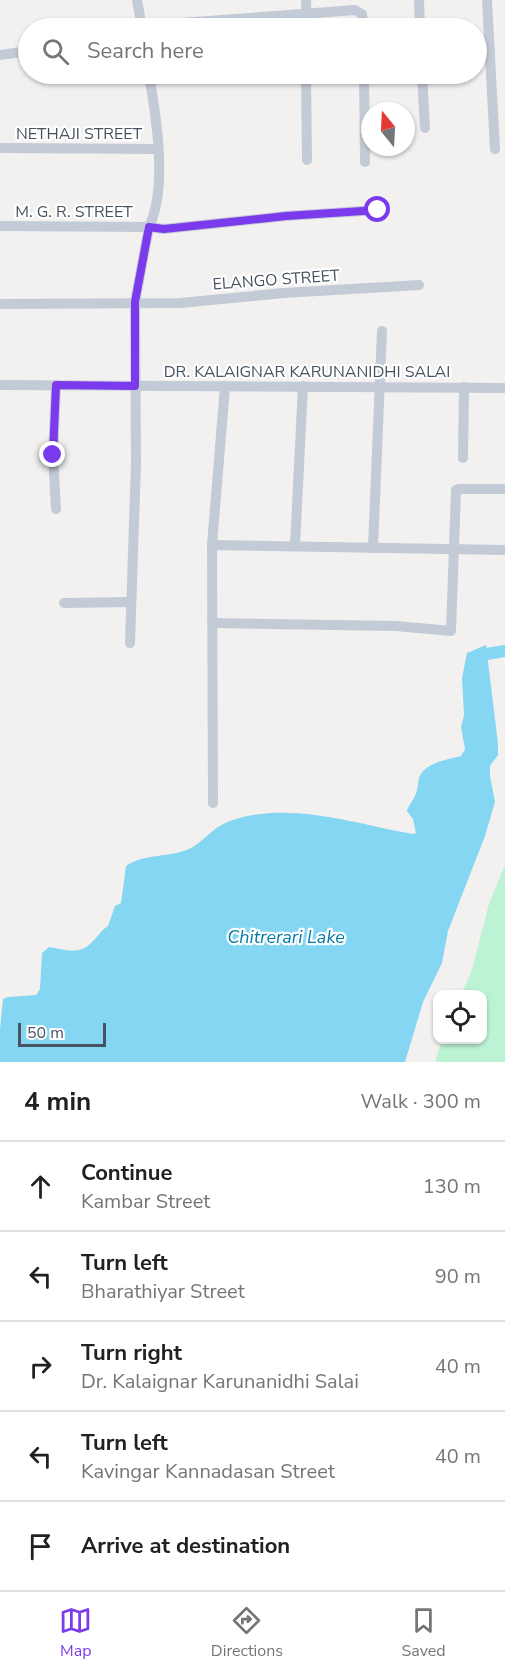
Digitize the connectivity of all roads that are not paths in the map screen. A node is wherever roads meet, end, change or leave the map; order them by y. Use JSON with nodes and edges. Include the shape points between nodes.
{"nodes":[{"id":1,"x":137,"y":0,"type":"edge"},
{"id":2,"x":306,"y":0,"type":"edge"},
{"id":3,"x":418,"y":0,"type":"edge"},
{"id":4,"x":487,"y":0,"type":"edge"},
{"id":5,"x":307,"y":13,"type":"junction"},
{"id":6,"x":140,"y":18,"type":"edge"},
{"id":7,"x":248,"y":18,"type":"edge"},
{"id":8,"x":307,"y":18,"type":"edge"},
{"id":9,"x":364,"y":18,"type":"edge"},
{"id":10,"x":419,"y":18,"type":"edge"},
{"id":11,"x":18,"y":52,"type":"edge"},
{"id":12,"x":0,"y":55,"type":"edge"},
{"id":13,"x":151,"y":84,"type":"edge"},
{"id":14,"x":306,"y":84,"type":"edge"},
{"id":15,"x":364,"y":84,"type":"edge"},
{"id":16,"x":422,"y":84,"type":"edge"},
{"id":17,"x":424,"y":128,"type":"dead end"},
{"id":18,"x":0,"y":148,"type":"edge"},
{"id":19,"x":495,"y":148,"type":"dead end"},
{"id":20,"x":158,"y":149,"type":"junction"},
{"id":21,"x":307,"y":160,"type":"dead end"},
{"id":22,"x":365,"y":162,"type":"dead end"},
{"id":23,"x":378,"y":210,"type":"dead end"},
{"id":24,"x":0,"y":226,"type":"edge"},
{"id":25,"x":149,"y":227,"type":"junction"},
{"id":26,"x":418,"y":285,"type":"dead end"},
{"id":27,"x":135,"y":302,"type":"junction"},
{"id":28,"x":0,"y":304,"type":"edge"},
{"id":29,"x":382,"y":331,"type":"dead end"},
{"id":30,"x":0,"y":385,"type":"edge"},
{"id":31,"x":56,"y":385,"type":"junction"},
{"id":32,"x":135,"y":386,"type":"junction"},
{"id":33,"x":225,"y":386,"type":"junction"},
{"id":34,"x":303,"y":387,"type":"junction"},
{"id":35,"x":380,"y":387,"type":"junction"},
{"id":36,"x":464,"y":387,"type":"junction"},
{"id":37,"x":505,"y":388,"type":"edge"},
{"id":38,"x":464,"y":458,"type":"dead end"},
{"id":39,"x":505,"y":489,"type":"edge"},
{"id":40,"x":56,"y":509,"type":"dead end"},
{"id":41,"x":212,"y":545,"type":"junction"},
{"id":42,"x":294,"y":546,"type":"junction"},
{"id":43,"x":373,"y":548,"type":"junction"},
{"id":44,"x":453,"y":549,"type":"junction"},
{"id":45,"x":505,"y":550,"type":"edge"},
{"id":46,"x":131,"y":602,"type":"junction"},
{"id":47,"x":64,"y":603,"type":"dead end"},
{"id":48,"x":212,"y":623,"type":"junction"},
{"id":49,"x":130,"y":643,"type":"dead end"},
{"id":50,"x":213,"y":803,"type":"dead end"}],
"edges":[{"from":1,"to":6,"type":"street"},
{"from":2,"to":5,"type":"street"},
{"from":3,"to":10,"type":"street"},
{"from":4,"to":19,"type":"street"},
{"from":5,"to":7,"type":"street"},
{"from":5,"to":8,"type":"street"},
{"from":5,"to":9,"type":"street","via":[[361,11]]},
{"from":11,"to":12,"type":"street"},
{"from":13,"to":20,"type":"street"},
{"from":14,"to":21,"type":"street"},
{"from":15,"to":22,"type":"street"},
{"from":16,"to":17,"type":"street"},
{"from":18,"to":20,"type":"street","name":"NETHAJI STREET"},
{"from":20,"to":25,"type":"street","via":[[154,216]]},
{"from":23,"to":25,"type":"street","name":"M. G. R. STREET","via":[[164,229]]},
{"from":24,"to":25,"type":"street","name":"M. G. R. STREET"},
{"from":25,"to":27,"type":"street"},
{"from":26,"to":27,"type":"street","name":"ELANGO STREET","via":[[180,303]]},
{"from":27,"to":28,"type":"street","name":"ELANGO STREET"},
{"from":27,"to":32,"type":"street"},
{"from":29,"to":35,"type":"street"},
{"from":30,"to":31,"type":"street","name":"DR. KALAIGNAR KARUNANIDHI SALAI"},
{"from":31,"to":32,"type":"street","name":"DR. KALAIGNAR KARUNANIDHI SALAI"},
{"from":31,"to":40,"type":"street"},
{"from":32,"to":33,"type":"street","name":"DR. KALAIGNAR KARUNANIDHI SALAI"},
{"from":32,"to":46,"type":"street"},
{"from":33,"to":34,"type":"street","name":"DR. KALAIGNAR KARUNANIDHI SALAI"},
{"from":33,"to":41,"type":"street"},
{"from":34,"to":35,"type":"street","name":"DR. KALAIGNAR KARUNANIDHI SALAI"},
{"from":34,"to":42,"type":"street"},
{"from":35,"to":36,"type":"street","name":"DR. KALAIGNAR KARUNANIDHI SALAI"},
{"from":35,"to":43,"type":"street"},
{"from":36,"to":37,"type":"street","name":"DR. KALAIGNAR KARUNANIDHI SALAI"},
{"from":36,"to":38,"type":"street"},
{"from":39,"to":44,"type":"street","via":[[456,489]]},
{"from":41,"to":42,"type":"street"},
{"from":41,"to":48,"type":"street"},
{"from":42,"to":43,"type":"street"},
{"from":43,"to":44,"type":"street"},
{"from":44,"to":45,"type":"street"},
{"from":44,"to":48,"type":"street","via":[[451,632],[396,626]]},
{"from":46,"to":47,"type":"street"},
{"from":46,"to":49,"type":"street"},
{"from":48,"to":50,"type":"street"}]}
